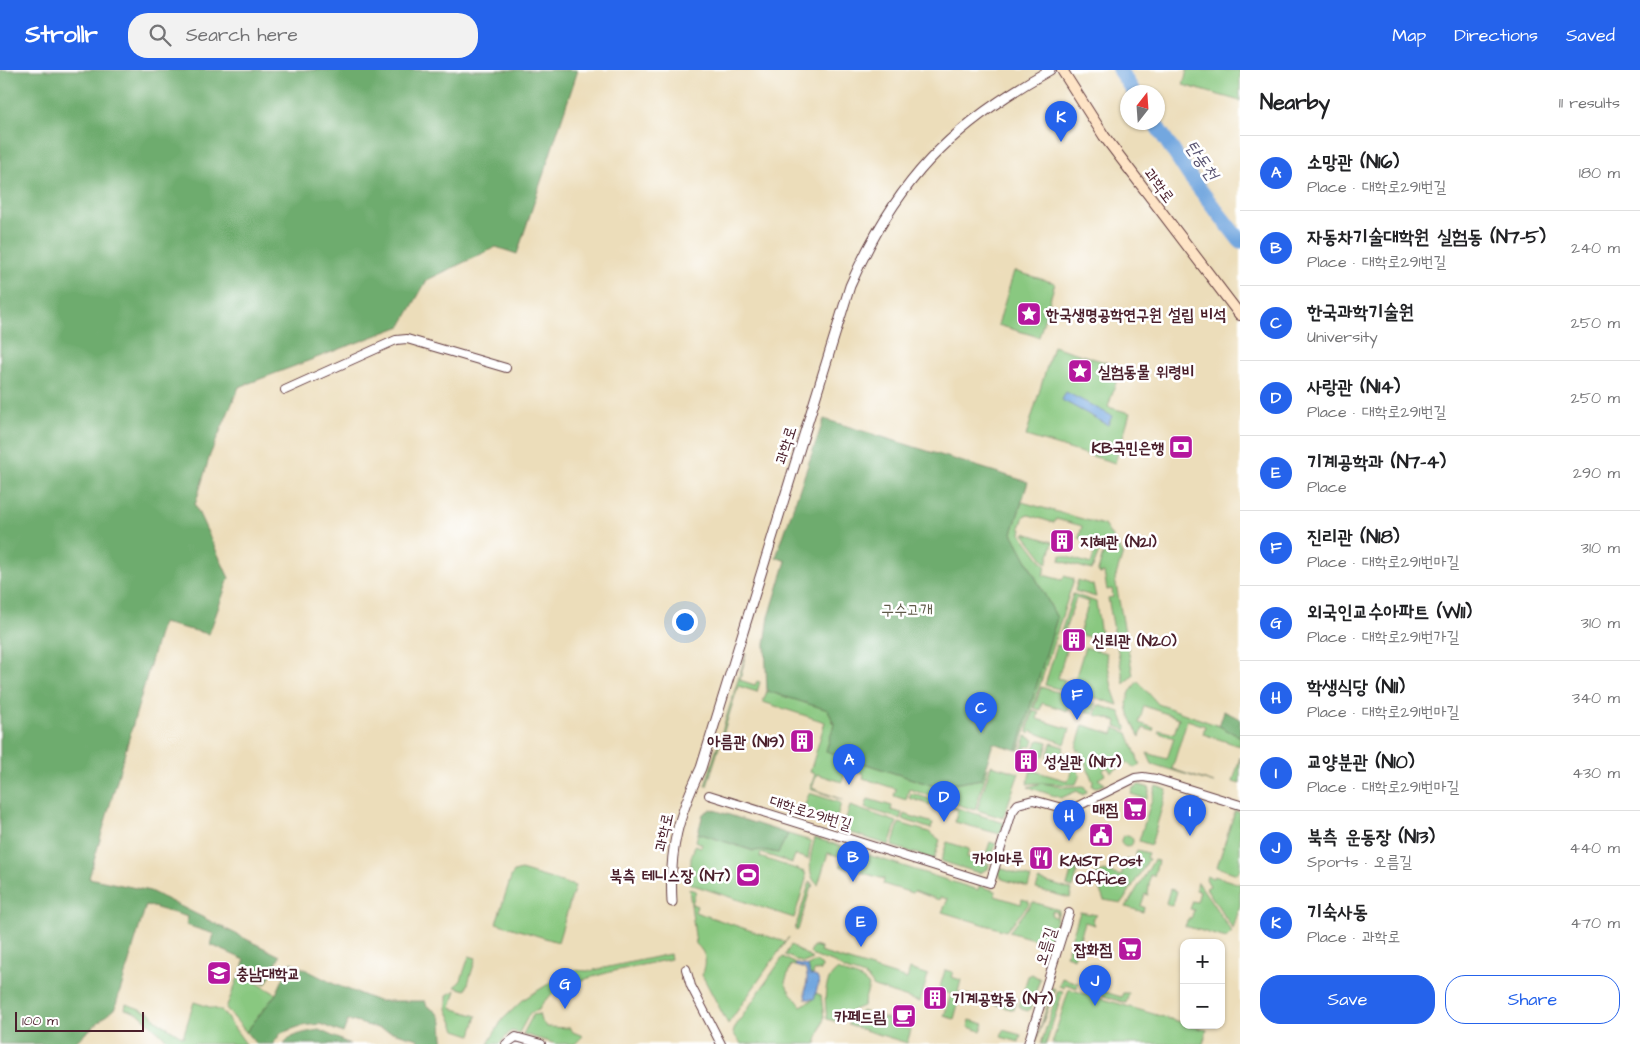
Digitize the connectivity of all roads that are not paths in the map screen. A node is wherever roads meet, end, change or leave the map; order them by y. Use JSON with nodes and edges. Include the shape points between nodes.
{"nodes":[{"id":1,"x":1050,"y":70,"type":"edge"},
{"id":2,"x":1062,"y":70,"type":"edge"},
{"id":3,"x":1240,"y":315,"type":"edge"},
{"id":4,"x":506,"y":368,"type":"dead end"},
{"id":5,"x":285,"y":390,"type":"dead end"},
{"id":6,"x":709,"y":795,"type":"dead end"},
{"id":7,"x":1240,"y":805,"type":"edge"},
{"id":8,"x":672,"y":902,"type":"dead end"},
{"id":9,"x":1069,"y":913,"type":"dead end"},
{"id":10,"x":686,"y":968,"type":"dead end"},
{"id":11,"x":506,"y":1044,"type":"edge"},
{"id":12,"x":541,"y":1044,"type":"edge"},
{"id":13,"x":721,"y":1044,"type":"edge"},
{"id":14,"x":1028,"y":1044,"type":"edge"}],
"edges":[{"from":1,"to":8,"type":"street","name":"과학로","via":[[987,108],[951,136],[906,185],[860,263],[850,286],[701,768],[685,802],[674,840],[670,874]]},
{"from":2,"to":3,"type":"main road","name":"과학로","via":[[1104,136]]},
{"from":4,"to":5,"type":"street","via":[[407,338]]},
{"from":6,"to":7,"type":"street","name":"대학로291번길","via":[[990,883],[1012,812],[1023,801],[1074,808],[1143,777]]},
{"from":9,"to":14,"type":"street","name":"오름길"},
{"from":10,"to":13,"type":"street","via":[[691,986]]},
{"from":11,"to":12,"type":"street","via":[[516,1036]]}]}
